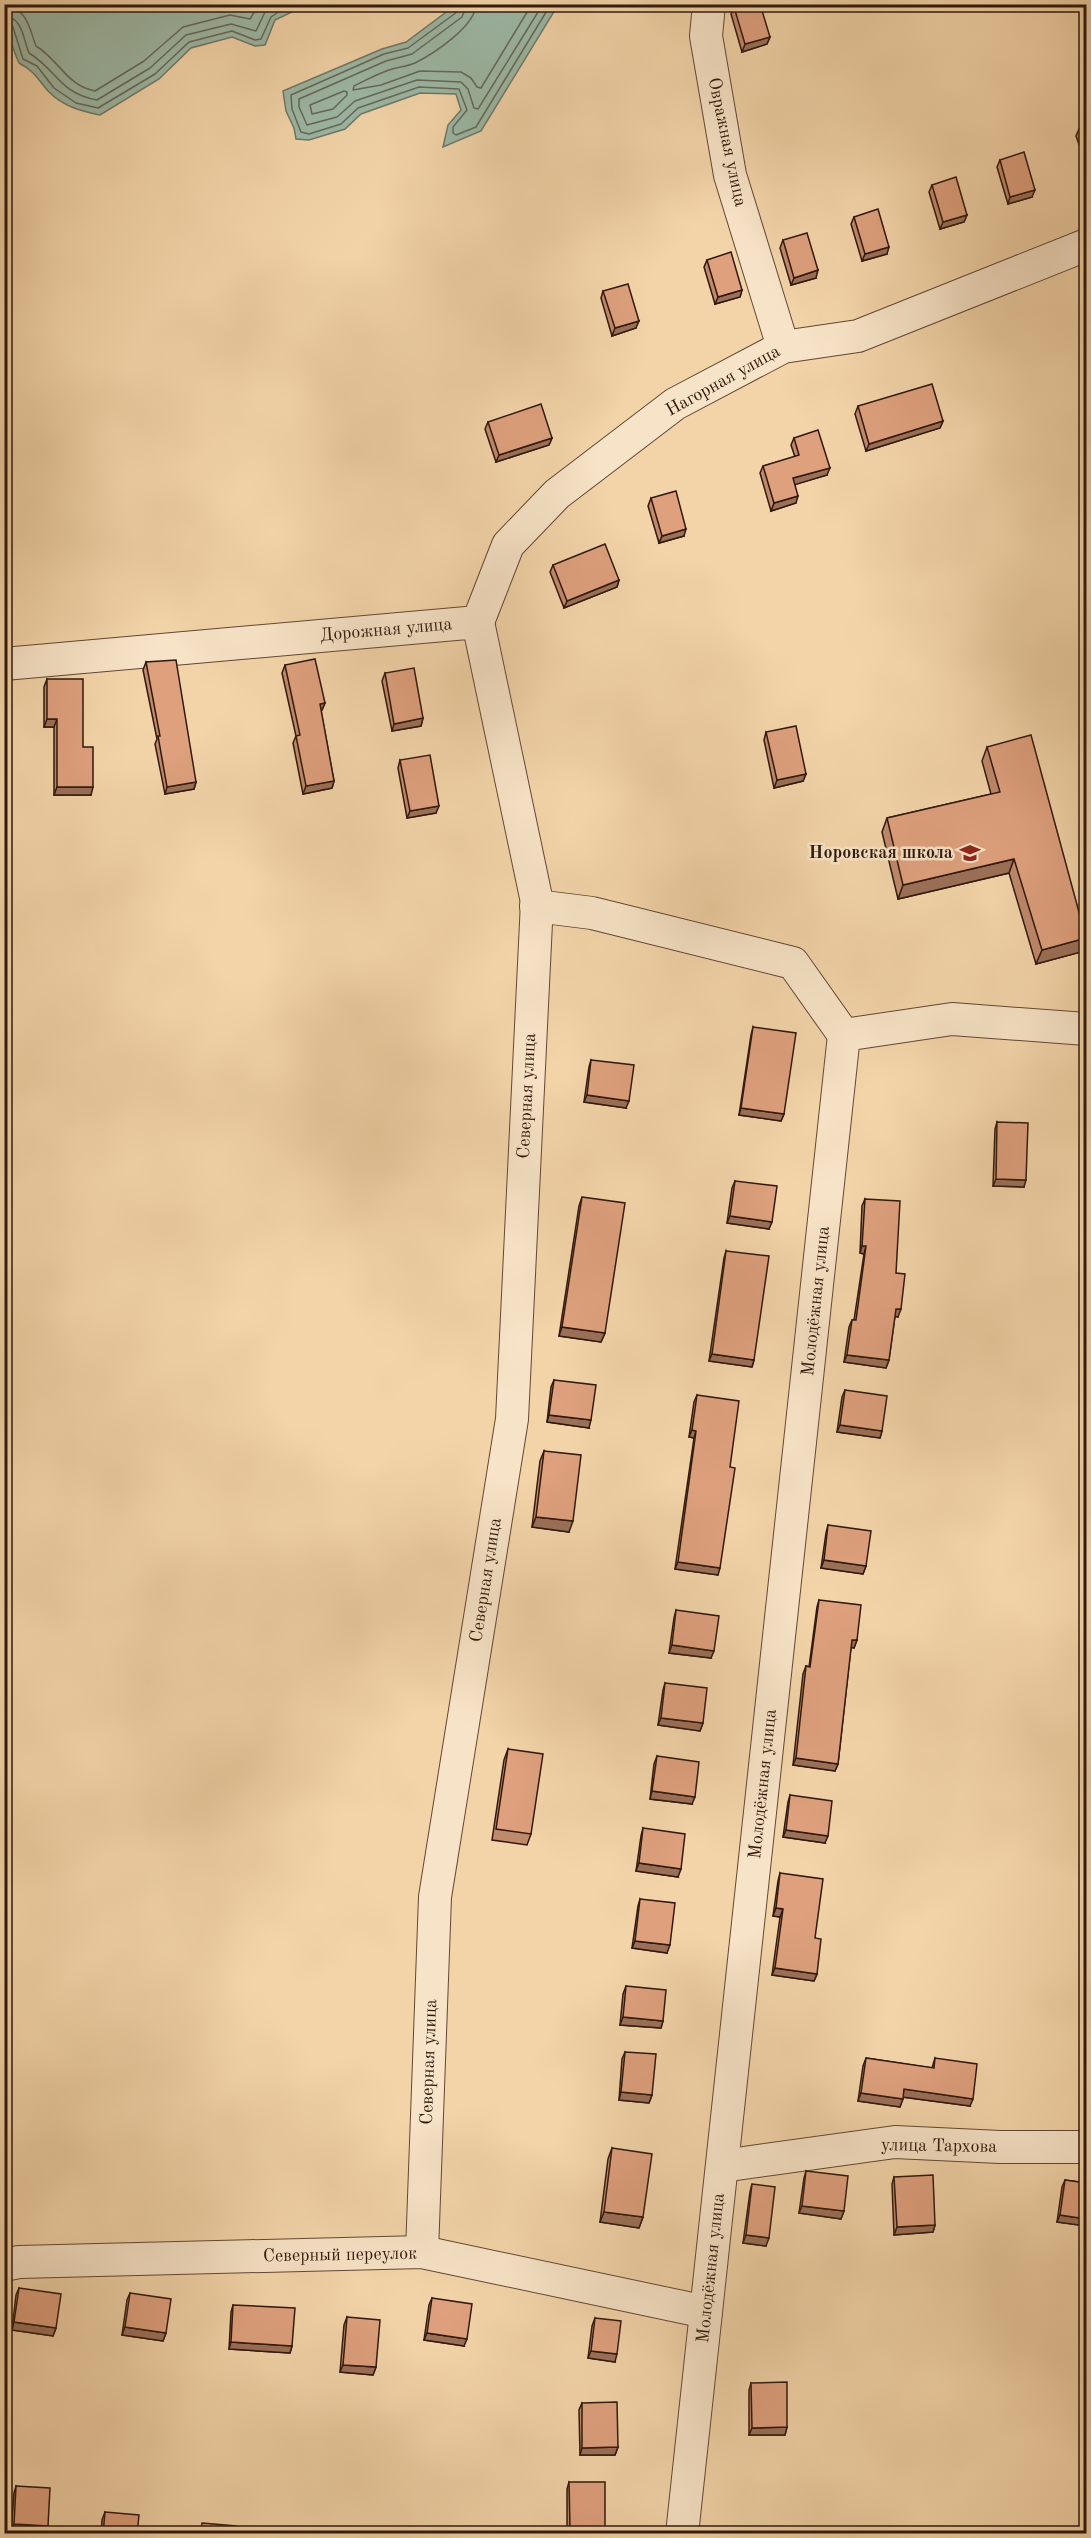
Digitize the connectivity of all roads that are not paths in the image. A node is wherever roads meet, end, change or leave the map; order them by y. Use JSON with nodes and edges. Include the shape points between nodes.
{"nodes":[{"id":1,"x":708,"y":4,"type":"edge"},
{"id":2,"x":1086,"y":245,"type":"edge"},
{"id":3,"x":783,"y":347,"type":"junction"},
{"id":4,"x":478,"y":622,"type":"junction"},
{"id":5,"x":4,"y":664,"type":"edge"},
{"id":6,"x":536,"y":906,"type":"junction"},
{"id":7,"x":1086,"y":1029,"type":"edge"},
{"id":8,"x":844,"y":1035,"type":"junction"},
{"id":9,"x":1086,"y":2147,"type":"edge"},
{"id":10,"x":722,"y":2166,"type":"junction"},
{"id":11,"x":422,"y":2252,"type":"junction"},
{"id":12,"x":4,"y":2265,"type":"edge"},
{"id":13,"x":706,"y":2312,"type":"junction"},
{"id":14,"x":682,"y":2534,"type":"edge"}],
"edges":[{"from":1,"to":3,"type":"street","name":"Овражная улица","via":[[706,36],[730,175]]},
{"from":2,"to":3,"type":"street","name":"Нагорная улица","via":[[858,336]]},
{"from":3,"to":4,"type":"street","name":"Нагорная улица","via":[[675,404],[556,494],[508,545]]},
{"from":4,"to":5,"type":"street","name":"Дорожная улица"},
{"from":4,"to":6,"type":"street","name":"Дорожная улица"},
{"from":6,"to":8,"type":"street","via":[[592,912],[793,963]]},
{"from":6,"to":11,"type":"street","name":"Северная улица","via":[[512,1419],[435,1898]]},
{"from":7,"to":8,"type":"street","via":[[952,1019]]},
{"from":8,"to":10,"type":"street","name":"Молодёжная улица"},
{"from":9,"to":10,"type":"street","name":"улица Тархова","via":[[896,2142]]},
{"from":10,"to":13,"type":"street","name":"Молодёжная улица"},
{"from":11,"to":12,"type":"street","name":"Северный переулок"},
{"from":11,"to":13,"type":"street","name":"Северный переулок"},
{"from":13,"to":14,"type":"street","name":"Молодёжная улица"}]}
